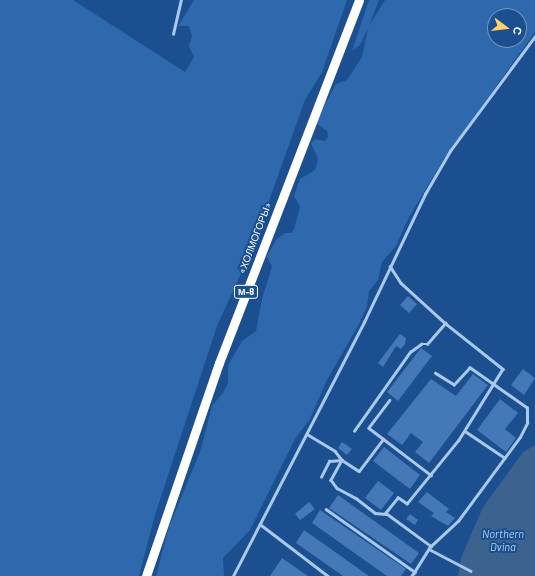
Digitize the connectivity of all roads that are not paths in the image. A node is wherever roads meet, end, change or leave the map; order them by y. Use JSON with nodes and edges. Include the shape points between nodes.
{"nodes":[{"id":1,"x":181,"y":0,"type":"edge"},
{"id":2,"x":359,"y":0,"type":"edge"},
{"id":3,"x":173,"y":34,"type":"dead end"},
{"id":4,"x":535,"y":36,"type":"edge"},
{"id":5,"x":534,"y":41,"type":"edge"},
{"id":6,"x":390,"y":265,"type":"junction"},
{"id":7,"x":445,"y":323,"type":"junction"},
{"id":8,"x":435,"y":373,"type":"dead end"},
{"id":9,"x":494,"y":386,"type":"junction"},
{"id":10,"x":390,"y":400,"type":"dead end"},
{"id":11,"x":354,"y":431,"type":"dead end"},
{"id":12,"x":465,"y":431,"type":"junction"},
{"id":13,"x":307,"y":434,"type":"junction"},
{"id":14,"x":383,"y":438,"type":"junction"},
{"id":15,"x":505,"y":458,"type":"junction"},
{"id":16,"x":342,"y":460,"type":"junction"},
{"id":17,"x":431,"y":475,"type":"junction"},
{"id":18,"x":321,"y":476,"type":"dead end"},
{"id":19,"x":326,"y":509,"type":"dead end"},
{"id":20,"x":387,"y":514,"type":"junction"},
{"id":21,"x":260,"y":524,"type":"junction"},
{"id":22,"x":432,"y":546,"type":"junction"},
{"id":23,"x":429,"y":549,"type":"junction"},
{"id":24,"x":471,"y":571,"type":"dead end"},
{"id":25,"x":415,"y":572,"type":"junction"},
{"id":26,"x":146,"y":576,"type":"edge"},
{"id":27,"x":233,"y":576,"type":"edge"},
{"id":28,"x":328,"y":576,"type":"edge"},
{"id":29,"x":412,"y":576,"type":"edge"}],
"edges":[{"from":1,"to":3,"type":"lane"},
{"from":2,"to":26,"type":"highway","name":"«ХОЛМОГОРЫ»","number":"М-8","via":[[219,363]]},
{"from":4,"to":5,"type":"lane"},
{"from":5,"to":6,"type":"lane","via":[[450,151],[425,194]]},
{"from":6,"to":7,"type":"lane","via":[[401,283]]},
{"from":6,"to":13,"type":"lane"},
{"from":7,"to":9,"type":"lane","via":[[503,369]]},
{"from":7,"to":11,"type":"lane","via":[[427,344],[421,344],[410,352]]},
{"from":8,"to":9,"type":"lane","via":[[454,385],[470,368]]},
{"from":9,"to":12,"type":"lane"},
{"from":9,"to":15,"type":"lane","via":[[527,408],[527,423]]},
{"from":10,"to":14,"type":"lane","via":[[369,428]]},
{"from":12,"to":15,"type":"lane"},
{"from":12,"to":17,"type":"lane"},
{"from":13,"to":16,"type":"lane","via":[[335,452]]},
{"from":13,"to":21,"type":"lane"},
{"from":14,"to":16,"type":"lane","via":[[358,471]]},
{"from":14,"to":17,"type":"lane"},
{"from":15,"to":22,"type":"lane","via":[[458,521]]},
{"from":16,"to":18,"type":"lane","via":[[329,461]]},
{"from":16,"to":20,"type":"lane","via":[[331,480],[337,488],[356,498],[375,513]]},
{"from":17,"to":20,"type":"lane","via":[[407,504],[398,498]]},
{"from":19,"to":25,"type":"lane"},
{"from":20,"to":22,"type":"lane"},
{"from":21,"to":27,"type":"lane"},
{"from":21,"to":28,"type":"lane"},
{"from":22,"to":23,"type":"lane"},
{"from":23,"to":24,"type":"lane"},
{"from":23,"to":25,"type":"lane"},
{"from":25,"to":29,"type":"lane"}]}
